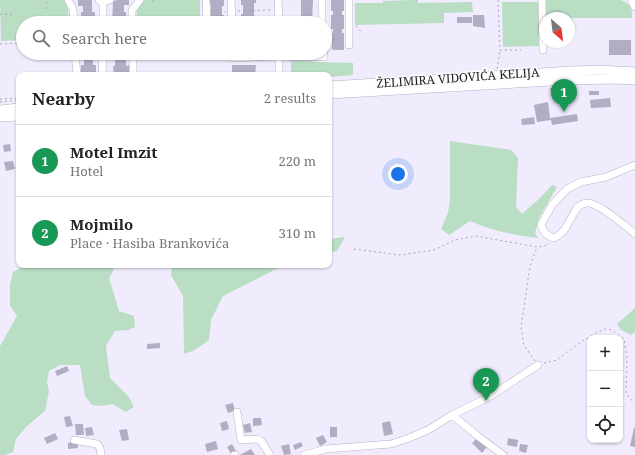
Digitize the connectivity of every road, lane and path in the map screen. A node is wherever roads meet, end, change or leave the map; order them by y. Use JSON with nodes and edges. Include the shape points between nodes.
{"nodes":[{"id":1,"x":47,"y":0,"type":"edge"},
{"id":2,"x":68,"y":0,"type":"edge"},
{"id":3,"x":140,"y":0,"type":"edge"},
{"id":4,"x":153,"y":0,"type":"edge"},
{"id":5,"x":206,"y":0,"type":"edge"},
{"id":6,"x":232,"y":0,"type":"edge"},
{"id":7,"x":278,"y":0,"type":"edge"},
{"id":8,"x":322,"y":0,"type":"edge"},
{"id":9,"x":349,"y":0,"type":"edge"},
{"id":10,"x":498,"y":0,"type":"edge"},
{"id":11,"x":542,"y":0,"type":"edge"},
{"id":12,"x":632,"y":0,"type":"edge"},
{"id":13,"x":104,"y":1,"type":"edge"},
{"id":14,"x":154,"y":5,"type":"dead end"},
{"id":15,"x":635,"y":7,"type":"edge"},
{"id":16,"x":46,"y":9,"type":"dead end"},
{"id":17,"x":273,"y":10,"type":"dead end"},
{"id":18,"x":232,"y":11,"type":"junction"},
{"id":19,"x":207,"y":13,"type":"joint"},
{"id":20,"x":0,"y":14,"type":"edge"},
{"id":21,"x":14,"y":15,"type":"dead end"},
{"id":22,"x":74,"y":16,"type":"edge"},
{"id":23,"x":103,"y":16,"type":"edge"},
{"id":24,"x":132,"y":16,"type":"edge"},
{"id":25,"x":232,"y":16,"type":"edge"},
{"id":26,"x":279,"y":16,"type":"edge"},
{"id":27,"x":322,"y":16,"type":"edge"},
{"id":28,"x":358,"y":28,"type":"dead end"},
{"id":29,"x":362,"y":33,"type":"dead end"},
{"id":30,"x":16,"y":43,"type":"edge"},
{"id":31,"x":0,"y":44,"type":"edge"},
{"id":32,"x":349,"y":45,"type":"dead end"},
{"id":33,"x":500,"y":50,"type":"junction"},
{"id":34,"x":521,"y":50,"type":"dead end"},
{"id":35,"x":543,"y":50,"type":"dead end"},
{"id":36,"x":76,"y":60,"type":"edge"},
{"id":37,"x":103,"y":60,"type":"edge"},
{"id":38,"x":133,"y":60,"type":"edge"},
{"id":39,"x":279,"y":60,"type":"edge"},
{"id":40,"x":497,"y":70,"type":"dead end"},
{"id":41,"x":77,"y":72,"type":"edge"},
{"id":42,"x":102,"y":72,"type":"edge"},
{"id":43,"x":134,"y":72,"type":"edge"},
{"id":44,"x":279,"y":72,"type":"edge"},
{"id":45,"x":635,"y":72,"type":"edge"},
{"id":46,"x":635,"y":80,"type":"edge"},
{"id":47,"x":332,"y":86,"type":"edge"},
{"id":48,"x":332,"y":94,"type":"edge"},
{"id":49,"x":16,"y":99,"type":"edge"},
{"id":50,"x":0,"y":100,"type":"edge"},
{"id":51,"x":16,"y":108,"type":"edge"},
{"id":52,"x":0,"y":110,"type":"edge"},
{"id":53,"x":16,"y":116,"type":"edge"},
{"id":54,"x":0,"y":117,"type":"edge"},
{"id":55,"x":635,"y":164,"type":"edge"},
{"id":56,"x":635,"y":234,"type":"edge"},
{"id":57,"x":554,"y":238,"type":"junction"},
{"id":58,"x":537,"y":247,"type":"junction"},
{"id":59,"x":354,"y":249,"type":"dead end"},
{"id":60,"x":538,"y":365,"type":"junction"},
{"id":61,"x":635,"y":400,"type":"edge"},
{"id":62,"x":237,"y":412,"type":"dead end"},
{"id":63,"x":452,"y":415,"type":"junction"},
{"id":64,"x":74,"y":440,"type":"dead end"},
{"id":65,"x":101,"y":455,"type":"edge"},
{"id":66,"x":270,"y":455,"type":"edge"},
{"id":67,"x":304,"y":455,"type":"edge"},
{"id":68,"x":503,"y":455,"type":"edge"}],
"edges":[{"from":1,"to":16,"type":"path"},
{"from":2,"to":22,"type":"street"},
{"from":3,"to":24,"type":"street","via":[[132,10]]},
{"from":4,"to":14,"type":"path"},
{"from":5,"to":19,"type":"street"},
{"from":6,"to":18,"type":"street"},
{"from":7,"to":26,"type":"street"},
{"from":8,"to":27,"type":"street"},
{"from":9,"to":32,"type":"street"},
{"from":10,"to":33,"type":"path"},
{"from":11,"to":35,"type":"street"},
{"from":12,"to":15,"type":"street"},
{"from":13,"to":23,"type":"street"},
{"from":17,"to":18,"type":"path"},
{"from":18,"to":19,"type":"path"},
{"from":18,"to":25,"type":"street"},
{"from":20,"to":21,"type":"path"},
{"from":28,"to":29,"type":"path"},
{"from":30,"to":31,"type":"path"},
{"from":33,"to":34,"type":"path"},
{"from":33,"to":40,"type":"path"},
{"from":36,"to":41,"type":"street"},
{"from":37,"to":42,"type":"street"},
{"from":38,"to":43,"type":"street"},
{"from":39,"to":44,"type":"street"},
{"from":45,"to":47,"type":"main road","name":"ŽELIMIRA VIDOVIĆA KELIJA","via":[[572,71]]},
{"from":46,"to":48,"type":"main road","name":"ŽELIMIRA VIDOVIĆA KELIJA","via":[[569,80]]},
{"from":49,"to":50,"type":"path"},
{"from":51,"to":52,"type":"main road"},
{"from":53,"to":54,"type":"main road"},
{"from":55,"to":57,"type":"street","via":[[606,177],[581,182],[567,189],[552,205],[541,225],[543,231]]},
{"from":56,"to":57,"type":"street","via":[[602,208],[587,202],[576,209],[567,228]]},
{"from":57,"to":58,"type":"path","via":[[548,245]]},
{"from":58,"to":59,"type":"path","via":[[476,236],[455,240],[434,250],[400,255]]},
{"from":58,"to":60,"type":"path","via":[[530,266],[521,327],[524,345]]},
{"from":60,"to":61,"type":"path","via":[[557,360],[582,341],[604,329],[612,330],[624,339],[627,358],[626,393],[631,400]]},
{"from":60,"to":63,"type":"street","via":[[489,397]]},
{"from":62,"to":66,"type":"street","via":[[241,440],[261,441]]},
{"from":63,"to":67,"type":"street","via":[[428,430],[391,444],[326,449]]},
{"from":63,"to":68,"type":"street"},
{"from":64,"to":65,"type":"street","via":[[97,444]]}]}
